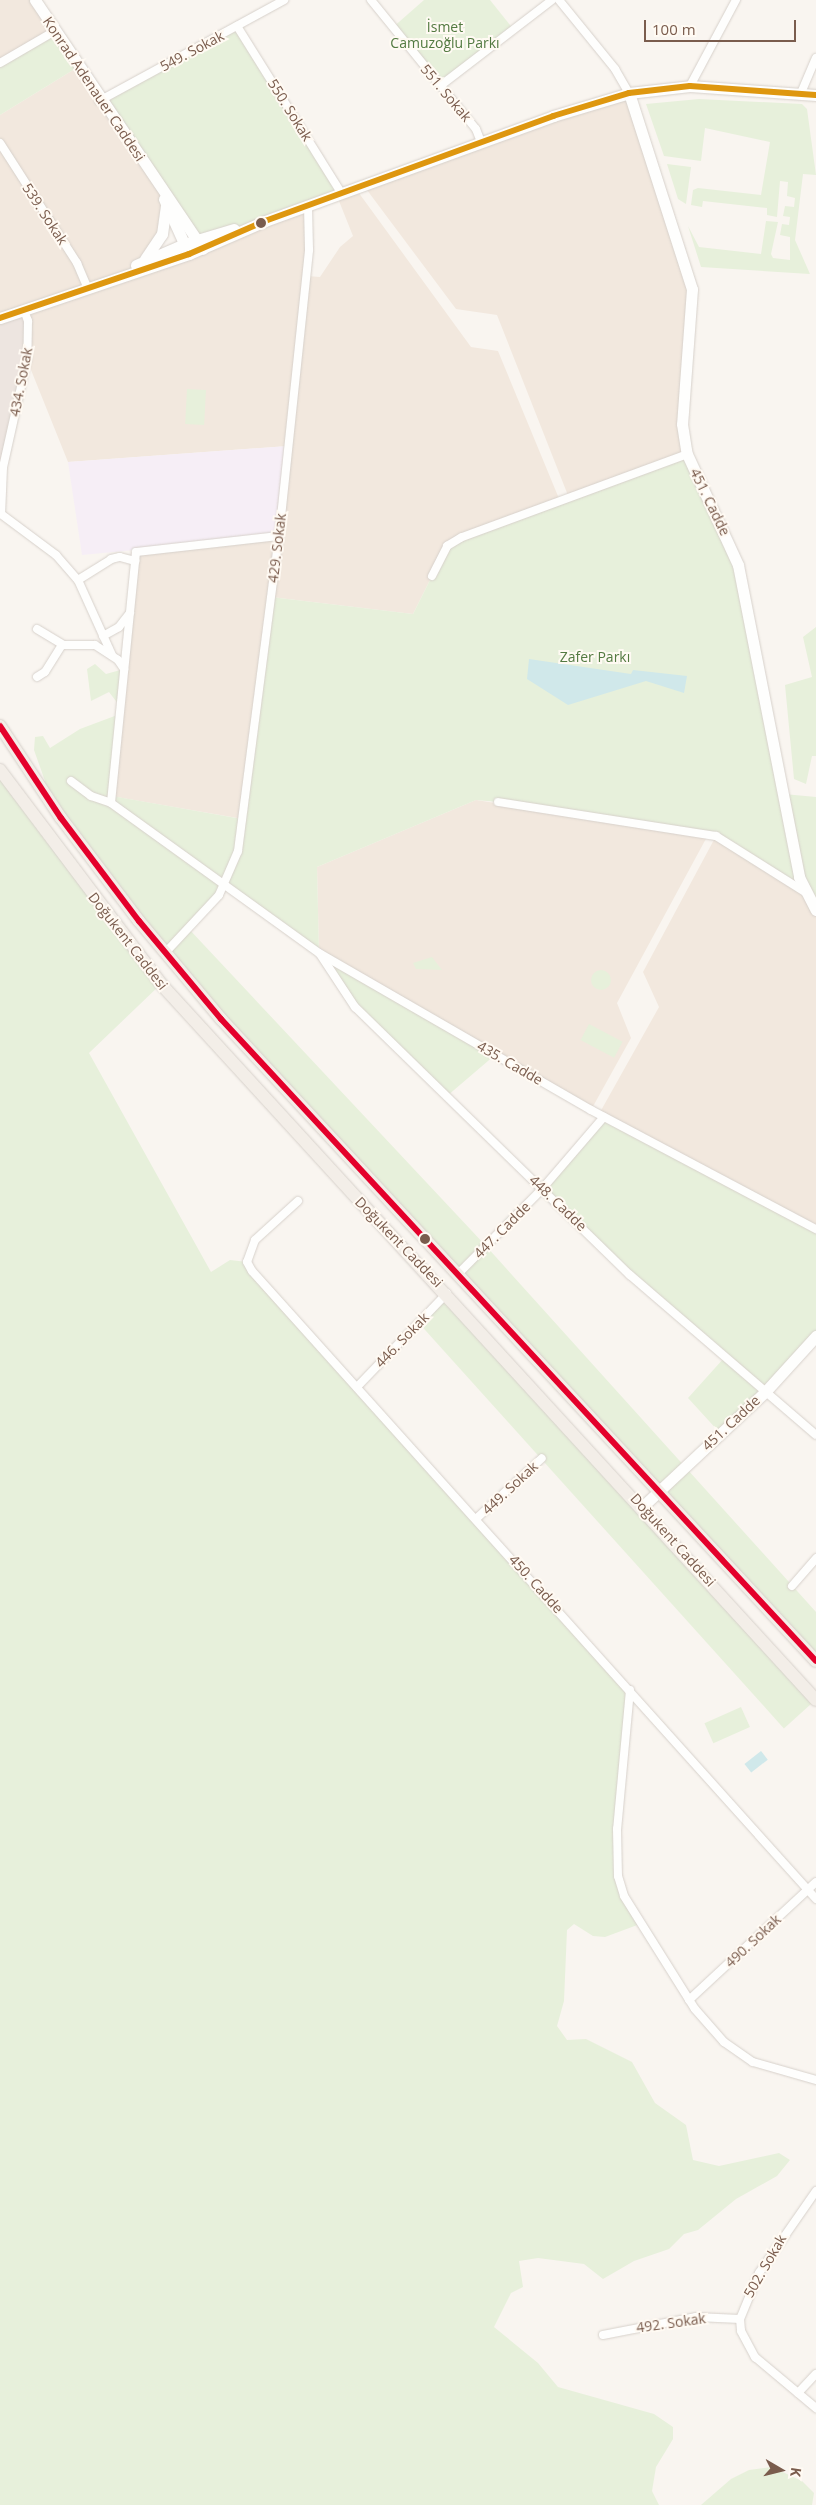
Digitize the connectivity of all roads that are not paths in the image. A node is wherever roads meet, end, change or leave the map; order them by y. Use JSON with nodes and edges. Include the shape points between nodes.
{"nodes":[{"id":1,"x":35,"y":0,"type":"edge"},
{"id":2,"x":284,"y":0,"type":"edge"},
{"id":3,"x":371,"y":0,"type":"edge"},
{"id":4,"x":552,"y":0,"type":"edge"},
{"id":5,"x":559,"y":0,"type":"edge"},
{"id":6,"x":736,"y":0,"type":"edge"},
{"id":7,"x":237,"y":26,"type":"junction"},
{"id":8,"x":55,"y":32,"type":"junction"},
{"id":9,"x":816,"y":58,"type":"edge"},
{"id":10,"x":0,"y":62,"type":"edge"},
{"id":11,"x":440,"y":86,"type":"junction"},
{"id":12,"x":690,"y":86,"type":"junction"},
{"id":13,"x":629,"y":93,"type":"junction"},
{"id":14,"x":801,"y":93,"type":"junction"},
{"id":15,"x":816,"y":95,"type":"edge"},
{"id":16,"x":99,"y":100,"type":"junction"},
{"id":17,"x":481,"y":142,"type":"junction"},
{"id":18,"x":0,"y":143,"type":"edge"},
{"id":19,"x":152,"y":177,"type":"junction"},
{"id":20,"x":342,"y":194,"type":"junction"},
{"id":21,"x":166,"y":202,"type":"junction"},
{"id":22,"x":308,"y":206,"type":"junction"},
{"id":23,"x":201,"y":244,"type":"junction"},
{"id":24,"x":186,"y":249,"type":"junction"},
{"id":25,"x":141,"y":262,"type":"junction"},
{"id":26,"x":116,"y":276,"type":"junction"},
{"id":27,"x":87,"y":286,"type":"junction"},
{"id":28,"x":24,"y":310,"type":"junction"},
{"id":29,"x":1,"y":315,"type":"edge"},
{"id":30,"x":687,"y":454,"type":"junction"},
{"id":31,"x":1,"y":514,"type":"edge"},
{"id":32,"x":279,"y":536,"type":"junction"},
{"id":33,"x":135,"y":561,"type":"junction"},
{"id":34,"x":432,"y":576,"type":"dead end"},
{"id":35,"x":78,"y":580,"type":"junction"},
{"id":36,"x":130,"y":614,"type":"junction"},
{"id":37,"x":37,"y":629,"type":"dead end"},
{"id":38,"x":102,"y":636,"type":"junction"},
{"id":39,"x":62,"y":644,"type":"junction"},
{"id":40,"x":112,"y":654,"type":"junction"},
{"id":41,"x":124,"y":668,"type":"junction"},
{"id":42,"x":37,"y":677,"type":"dead end"},
{"id":43,"x":0,"y":726,"type":"edge"},
{"id":44,"x":0,"y":770,"type":"edge"},
{"id":45,"x":71,"y":781,"type":"dead end"},
{"id":46,"x":498,"y":802,"type":"dead end"},
{"id":47,"x":111,"y":803,"type":"junction"},
{"id":48,"x":224,"y":887,"type":"junction"},
{"id":49,"x":806,"y":892,"type":"junction"},
{"id":50,"x":816,"y":910,"type":"edge"},
{"id":51,"x":319,"y":952,"type":"junction"},
{"id":52,"x":165,"y":953,"type":"junction"},
{"id":53,"x":604,"y":1117,"type":"junction"},
{"id":54,"x":542,"y":1189,"type":"junction"},
{"id":55,"x":298,"y":1201,"type":"dead end"},
{"id":56,"x":816,"y":1228,"type":"edge"},
{"id":57,"x":458,"y":1274,"type":"junction"},
{"id":58,"x":447,"y":1293,"type":"junction"},
{"id":59,"x":816,"y":1336,"type":"edge"},
{"id":60,"x":356,"y":1387,"type":"junction"},
{"id":61,"x":765,"y":1392,"type":"junction"},
{"id":62,"x":816,"y":1435,"type":"edge"},
{"id":63,"x":542,"y":1458,"type":"dead end"},
{"id":64,"x":660,"y":1490,"type":"junction"},
{"id":65,"x":642,"y":1507,"type":"junction"},
{"id":66,"x":477,"y":1518,"type":"junction"},
{"id":67,"x":816,"y":1558,"type":"edge"},
{"id":68,"x":792,"y":1586,"type":"dead end"},
{"id":69,"x":816,"y":1661,"type":"edge"},
{"id":70,"x":630,"y":1690,"type":"junction"},
{"id":71,"x":816,"y":1700,"type":"edge"},
{"id":72,"x":816,"y":1882,"type":"edge"},
{"id":73,"x":807,"y":1890,"type":"junction"},
{"id":74,"x":816,"y":1899,"type":"edge"},
{"id":75,"x":689,"y":2000,"type":"junction"},
{"id":76,"x":816,"y":2080,"type":"edge"},
{"id":77,"x":816,"y":2191,"type":"edge"},
{"id":78,"x":740,"y":2319,"type":"junction"},
{"id":79,"x":603,"y":2335,"type":"dead end"},
{"id":80,"x":816,"y":2374,"type":"edge"},
{"id":81,"x":798,"y":2393,"type":"junction"},
{"id":82,"x":816,"y":2408,"type":"edge"}],
"edges":[{"from":1,"to":8,"type":"main road","name":"Konrad Adenauer Caddesi"},
{"from":2,"to":7,"type":"street","name":"549. Sokak"},
{"from":3,"to":11,"type":"street","name":"551. Sokak"},
{"from":4,"to":11,"type":"street"},
{"from":5,"to":13,"type":"street","via":[[615,69]]},
{"from":6,"to":12,"type":"street"},
{"from":7,"to":16,"type":"street","name":"549. Sokak"},
{"from":7,"to":20,"type":"street","name":"550. Sokak"},
{"from":8,"to":10,"type":"street"},
{"from":8,"to":16,"type":"main road","name":"Konrad Adenauer Caddesi"},
{"from":9,"to":14,"type":"street"},
{"from":11,"to":17,"type":"street","name":"551. Sokak","via":[[476,129]]},
{"from":12,"to":13,"type":"main road"},
{"from":12,"to":14,"type":"main road"},
{"from":13,"to":17,"type":"main road"},
{"from":13,"to":30,"type":"main road","name":"451. Cadde","via":[[692,290],[682,424]]},
{"from":14,"to":15,"type":"main road"},
{"from":16,"to":19,"type":"main road","name":"Konrad Adenauer Caddesi"},
{"from":17,"to":20,"type":"main road"},
{"from":18,"to":27,"type":"street","name":"539. Sokak","via":[[77,264]]},
{"from":19,"to":21,"type":"main road","name":"Konrad Adenauer Caddesi"},
{"from":19,"to":23,"type":"main road","name":"Konrad Adenauer Caddesi"},
{"from":20,"to":22,"type":"main road"},
{"from":21,"to":24,"type":"main road","name":"Konrad Adenauer Caddesi"},
{"from":21,"to":25,"type":"main road","via":[[159,243]]},
{"from":22,"to":23,"type":"main road"},
{"from":22,"to":32,"type":"street","name":"429. Sokak","via":[[308,259]]},
{"from":23,"to":24,"type":"main road"},
{"from":24,"to":25,"type":"main road"},
{"from":24,"to":26,"type":"main road"},
{"from":25,"to":26,"type":"main road"},
{"from":26,"to":27,"type":"main road"},
{"from":27,"to":28,"type":"main road"},
{"from":28,"to":29,"type":"main road"},
{"from":28,"to":31,"type":"street","name":"434. Sokak","via":[[28,321],[27,360],[3,467]]},
{"from":30,"to":34,"type":"street","via":[[462,537],[447,546]]},
{"from":30,"to":49,"type":"main road","name":"451. Cadde","via":[[738,566],[799,877]]},
{"from":31,"to":35,"type":"street","via":[[56,555]]},
{"from":32,"to":33,"type":"street","via":[[136,552]]},
{"from":32,"to":48,"type":"street","name":"429. Sokak","via":[[239,844]]},
{"from":33,"to":35,"type":"street","via":[[120,557],[111,560]]},
{"from":33,"to":36,"type":"street"},
{"from":35,"to":38,"type":"street"},
{"from":36,"to":38,"type":"street","via":[[119,627]]},
{"from":36,"to":41,"type":"street"},
{"from":37,"to":39,"type":"street"},
{"from":38,"to":40,"type":"street"},
{"from":39,"to":40,"type":"street","via":[[95,645]]},
{"from":39,"to":42,"type":"street","via":[[45,672]]},
{"from":40,"to":41,"type":"street"},
{"from":41,"to":47,"type":"street"},
{"from":43,"to":52,"type":"main road","name":"Doğukent Caddesi","via":[[61,818]]},
{"from":44,"to":58,"type":"main road","name":"Doğukent Caddesi","via":[[161,984]]},
{"from":45,"to":47,"type":"street","name":"435. Cadde","via":[[91,796]]},
{"from":46,"to":49,"type":"street","via":[[716,836]]},
{"from":47,"to":48,"type":"street","name":"435. Cadde"},
{"from":48,"to":51,"type":"street","name":"435. Cadde"},
{"from":48,"to":52,"type":"street"},
{"from":49,"to":50,"type":"main road","name":"451. Cadde"},
{"from":51,"to":53,"type":"street","name":"435. Cadde"},
{"from":51,"to":54,"type":"street","name":"448. Cadde","via":[[355,1007]]},
{"from":52,"to":57,"type":"main road","name":"Doğukent Caddesi"},
{"from":53,"to":54,"type":"street","name":"447. Cadde"},
{"from":53,"to":56,"type":"street","name":"435. Cadde"},
{"from":54,"to":57,"type":"street","name":"447. Cadde"},
{"from":54,"to":61,"type":"street","name":"448. Cadde","via":[[630,1275]]},
{"from":55,"to":60,"type":"street","name":"450. Cadde","via":[[255,1240],[248,1262],[252,1272]]},
{"from":57,"to":64,"type":"main road","name":"Doğukent Caddesi"},
{"from":58,"to":60,"type":"street","name":"446. Sokak"},
{"from":58,"to":65,"type":"main road","name":"Doğukent Caddesi"},
{"from":59,"to":61,"type":"main road","name":"451. Cadde"},
{"from":60,"to":66,"type":"street","name":"450. Cadde"},
{"from":61,"to":62,"type":"street","name":"448. Cadde"},
{"from":61,"to":64,"type":"main road","name":"451. Cadde"},
{"from":63,"to":66,"type":"street","name":"449. Sokak"},
{"from":64,"to":65,"type":"main road","name":"451. Cadde"},
{"from":64,"to":69,"type":"main road","name":"Doğukent Caddesi"},
{"from":65,"to":71,"type":"main road","name":"Doğukent Caddesi"},
{"from":66,"to":70,"type":"street","name":"450. Cadde"},
{"from":67,"to":68,"type":"street"},
{"from":70,"to":73,"type":"street","name":"450. Cadde"},
{"from":70,"to":75,"type":"street","via":[[620,1778],[618,1876],[640,1924]]},
{"from":72,"to":73,"type":"street","name":"490. Sokak"},
{"from":73,"to":74,"type":"street","name":"450. Cadde"},
{"from":73,"to":75,"type":"street","name":"490. Sokak"},
{"from":75,"to":76,"type":"street","via":[[709,2028],[740,2056]]},
{"from":77,"to":78,"type":"street","name":"502. Sokak","via":[[759,2273]]},
{"from":78,"to":79,"type":"street","name":"492. Sokak","via":[[696,2317]]},
{"from":78,"to":81,"type":"street","via":[[742,2331],[755,2357]]},
{"from":80,"to":81,"type":"street"},
{"from":81,"to":82,"type":"street"}]}
